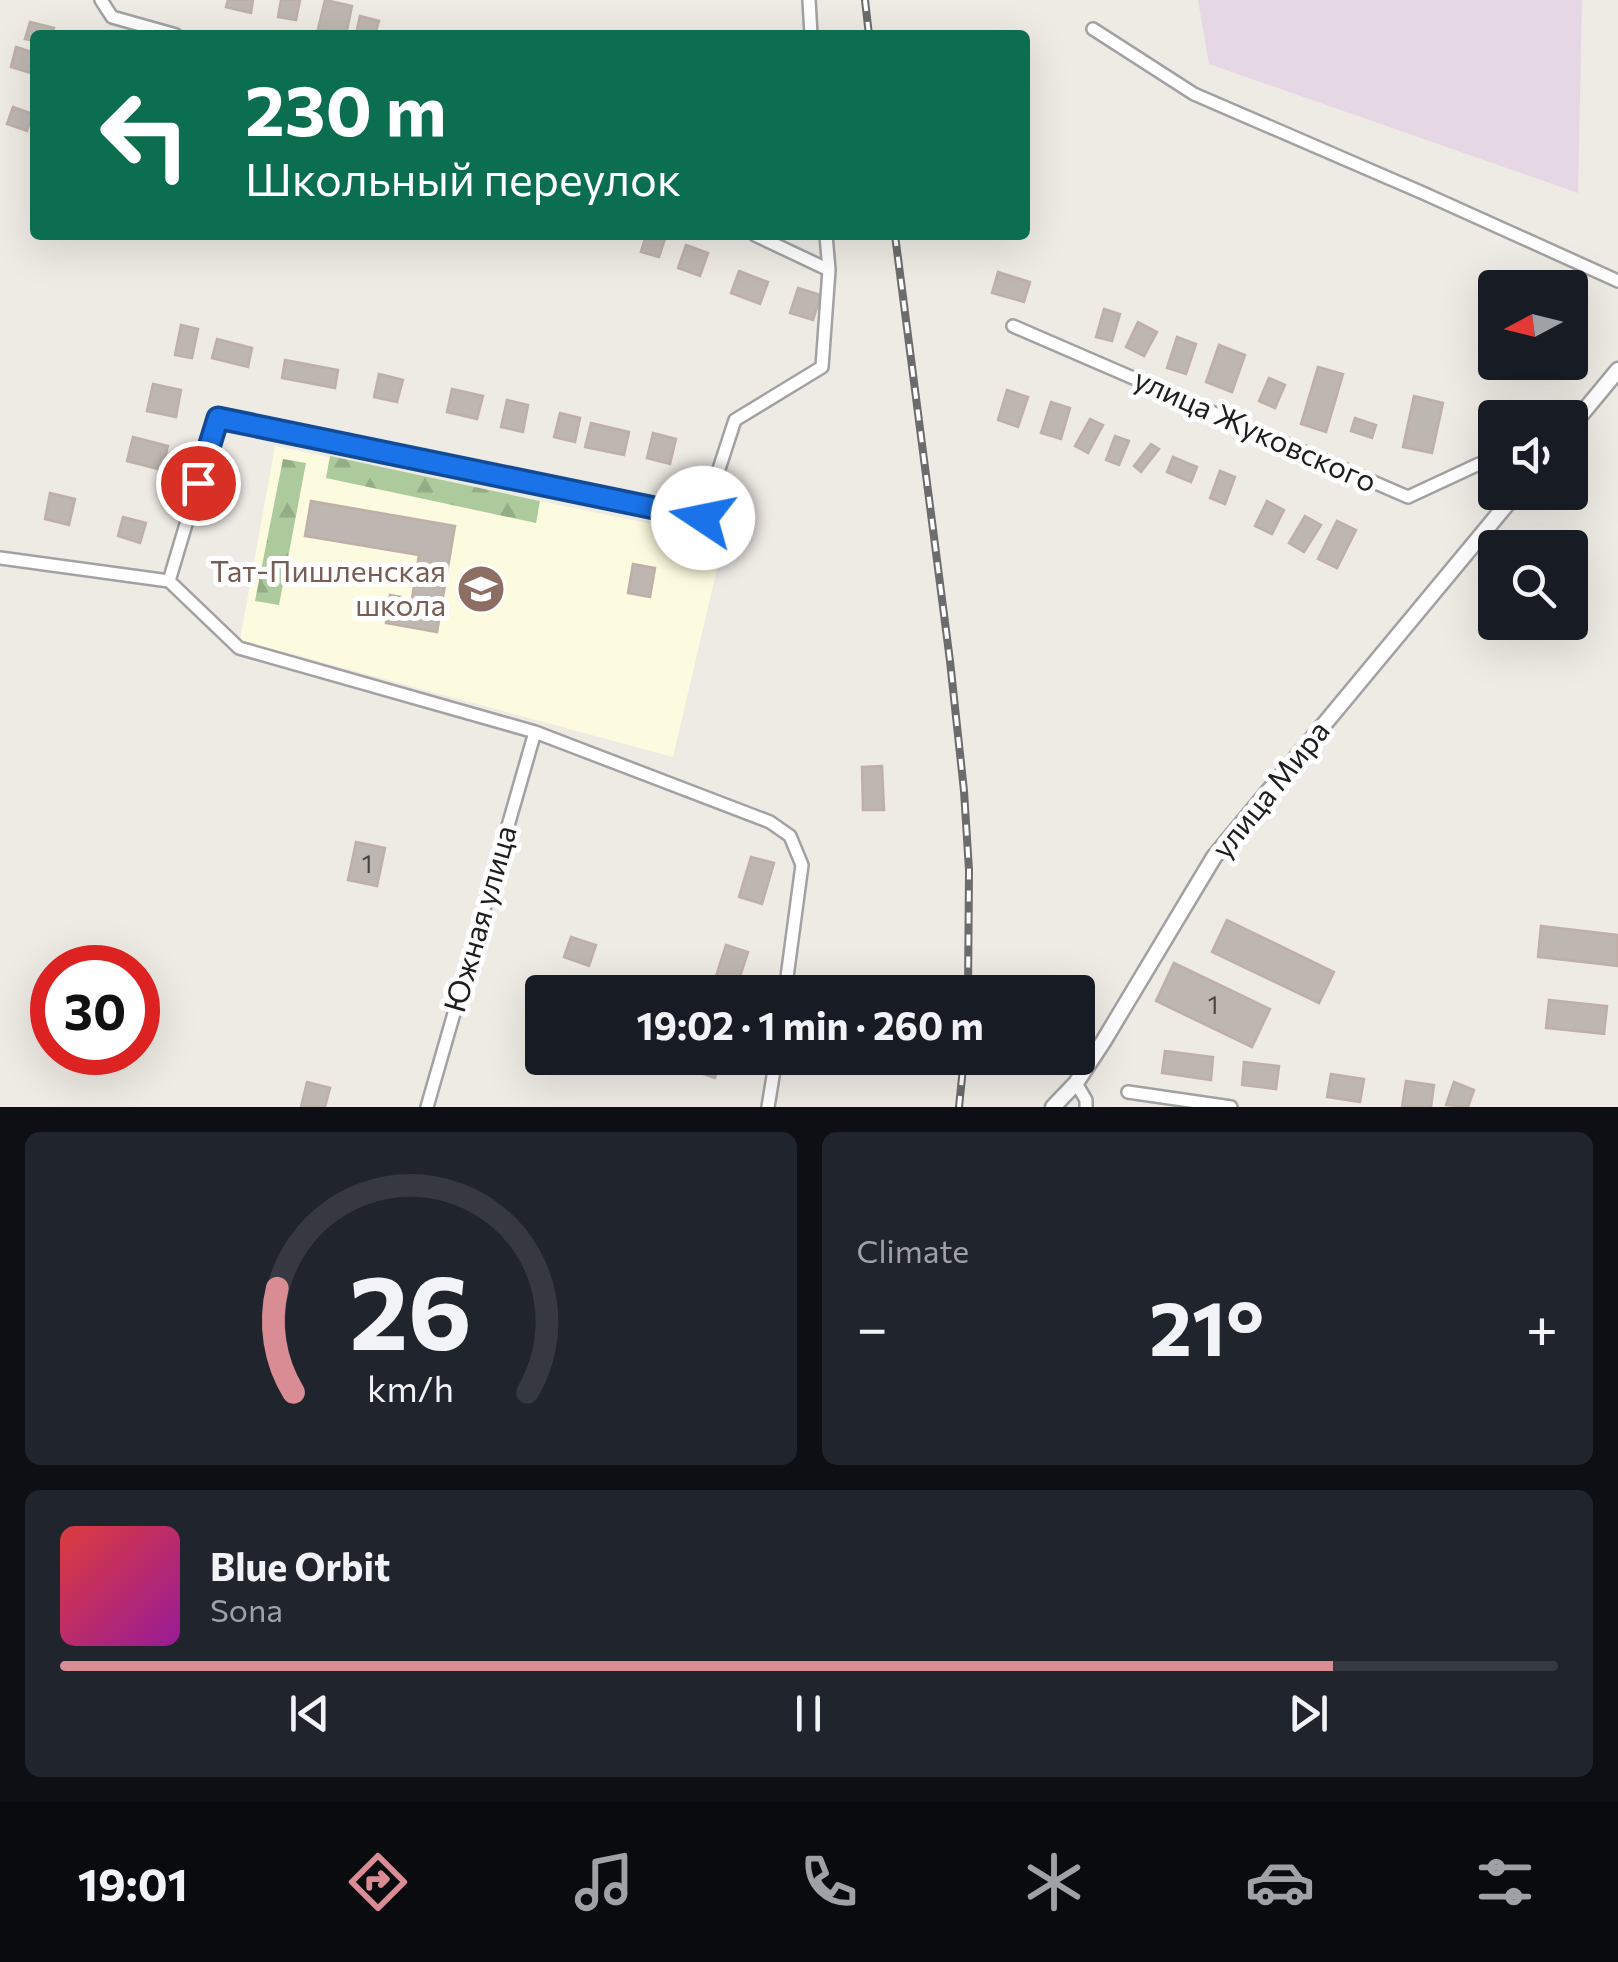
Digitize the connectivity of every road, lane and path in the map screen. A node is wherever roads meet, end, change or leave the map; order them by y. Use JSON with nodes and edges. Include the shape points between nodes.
{"nodes":[{"id":1,"x":100,"y":0,"type":"edge"},
{"id":2,"x":808,"y":0,"type":"edge"},
{"id":3,"x":1093,"y":29,"type":"dead end"},
{"id":4,"x":158,"y":30,"type":"edge"},
{"id":5,"x":811,"y":30,"type":"edge"},
{"id":6,"x":766,"y":240,"type":"edge"},
{"id":7,"x":826,"y":240,"type":"edge"},
{"id":8,"x":829,"y":270,"type":"junction"},
{"id":9,"x":1618,"y":282,"type":"edge"},
{"id":10,"x":1013,"y":326,"type":"dead end"},
{"id":11,"x":1618,"y":370,"type":"edge"},
{"id":12,"x":1588,"y":406,"type":"edge"},
{"id":13,"x":1478,"y":465,"type":"edge"},
{"id":14,"x":1501,"y":510,"type":"edge"},
{"id":15,"x":0,"y":558,"type":"edge"},
{"id":16,"x":168,"y":581,"type":"junction"},
{"id":17,"x":535,"y":732,"type":"junction"},
{"id":18,"x":786,"y":975,"type":"edge"},
{"id":19,"x":773,"y":1075,"type":"edge"},
{"id":20,"x":1076,"y":1083,"type":"junction"},
{"id":21,"x":1128,"y":1092,"type":"dead end"},
{"id":22,"x":427,"y":1107,"type":"edge"},
{"id":23,"x":768,"y":1107,"type":"edge"},
{"id":24,"x":1053,"y":1107,"type":"edge"},
{"id":25,"x":1086,"y":1107,"type":"edge"},
{"id":26,"x":1231,"y":1107,"type":"edge"}],
"edges":[{"from":1,"to":4,"type":"street","via":[[112,17]]},
{"from":2,"to":5,"type":"street"},
{"from":3,"to":9,"type":"street","via":[[1194,94]]},
{"from":6,"to":8,"type":"street"},
{"from":7,"to":8,"type":"street"},
{"from":8,"to":16,"type":"street","via":[[822,367],[735,420],[703,518],[218,418]]},
{"from":10,"to":13,"type":"street","name":"улица Жуковского","via":[[1408,498]]},
{"from":11,"to":12,"type":"street"},
{"from":14,"to":20,"type":"street","name":"улица Мира","via":[[1214,857]]},
{"from":15,"to":16,"type":"street"},
{"from":16,"to":17,"type":"street","via":[[239,648]]},
{"from":17,"to":18,"type":"street","via":[[770,822],[790,836],[802,864]]},
{"from":17,"to":22,"type":"street","name":"Южная улица"},
{"from":19,"to":23,"type":"street"},
{"from":20,"to":24,"type":"street","name":"улица Мира"},
{"from":20,"to":25,"type":"street"},
{"from":21,"to":26,"type":"street"}]}
